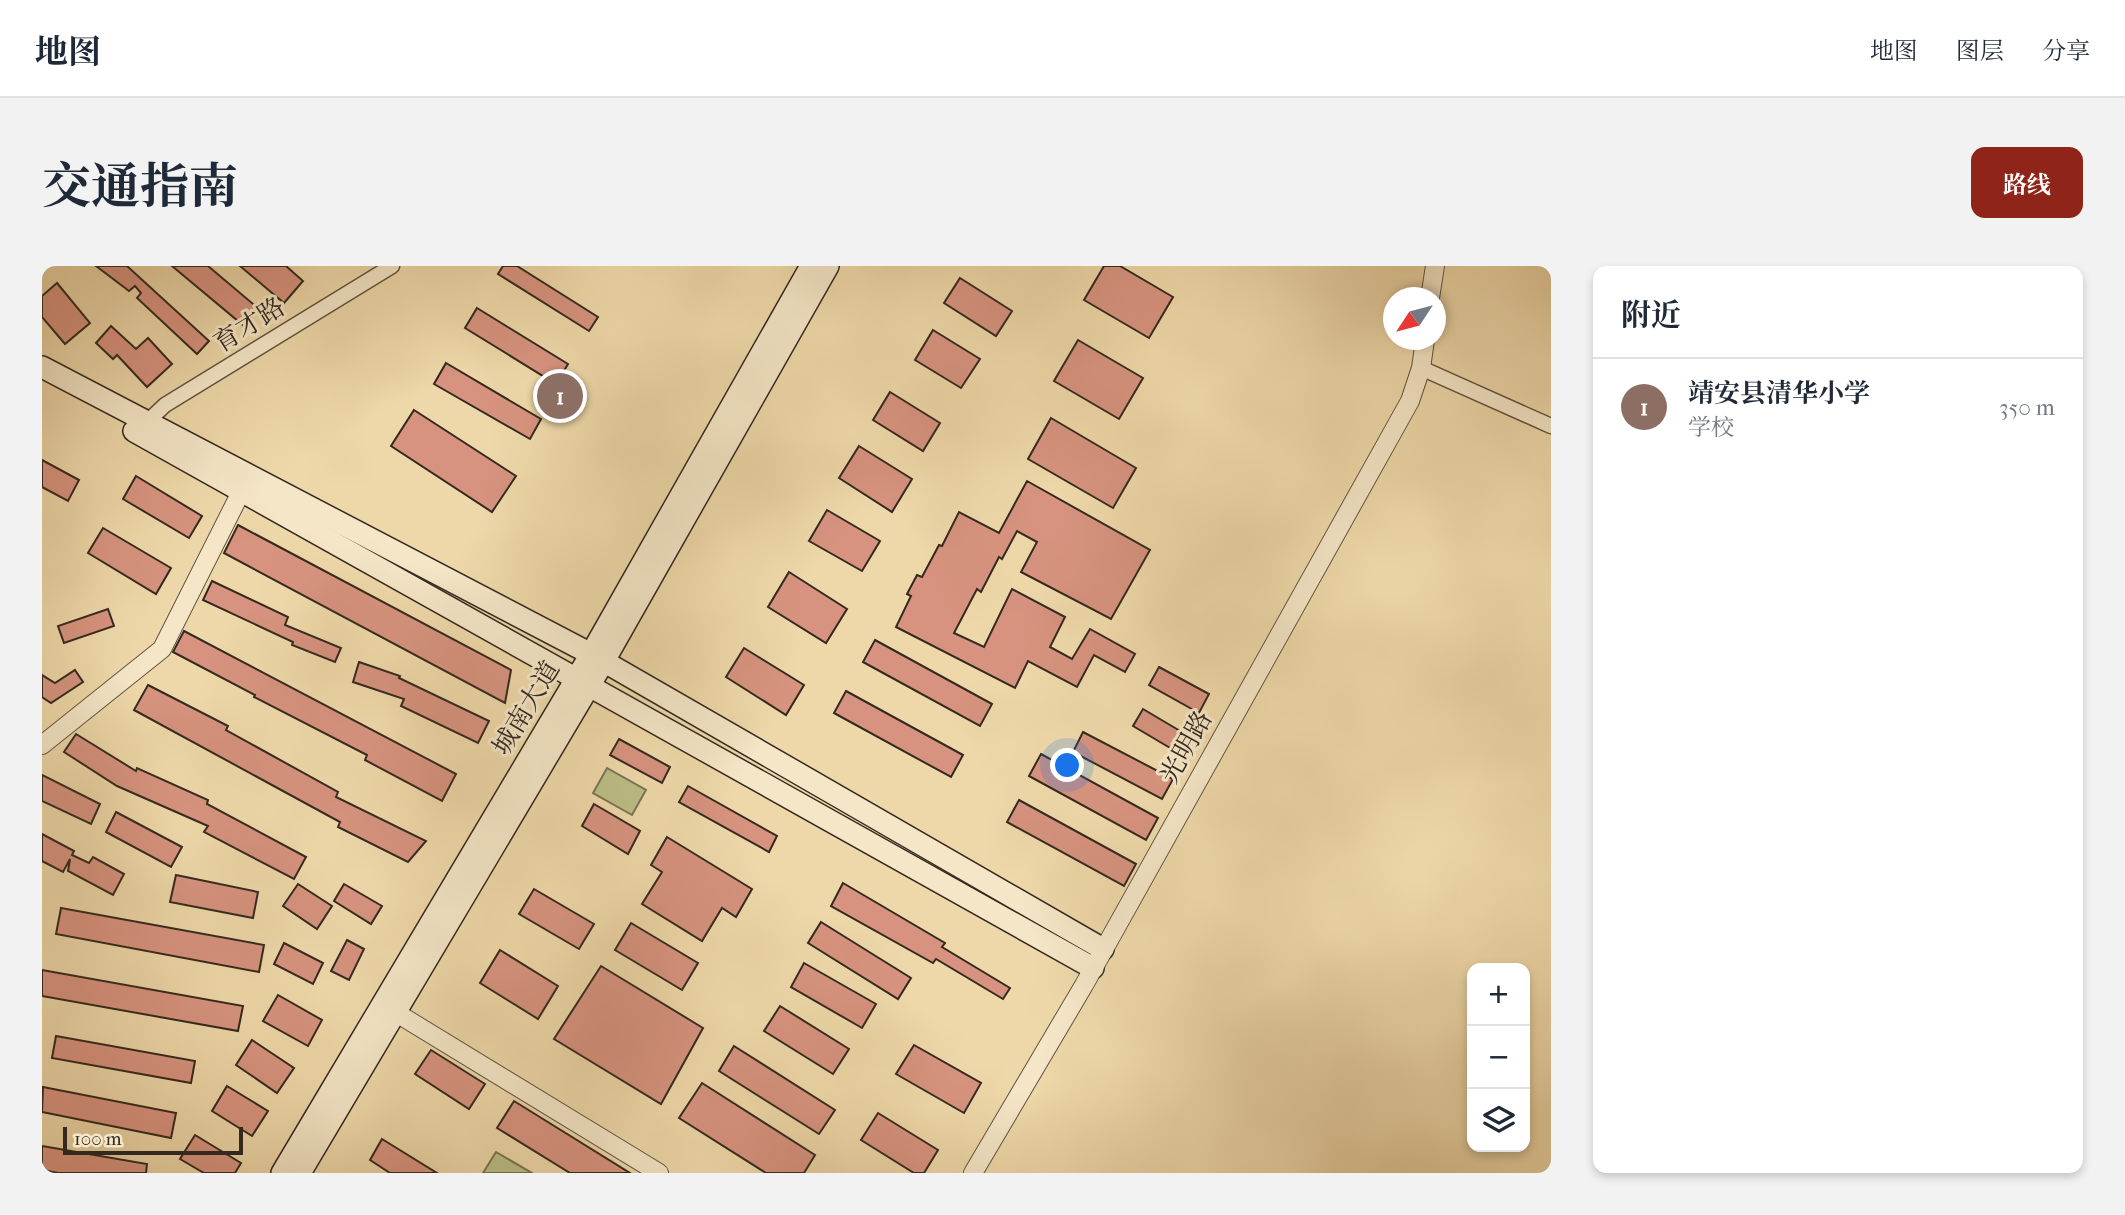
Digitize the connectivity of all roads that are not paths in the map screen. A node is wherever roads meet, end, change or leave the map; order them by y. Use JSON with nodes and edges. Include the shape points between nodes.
{"nodes":[{"id":1,"x":392,"y":266,"type":"edge"},
{"id":2,"x":811,"y":266,"type":"edge"},
{"id":3,"x":828,"y":266,"type":"edge"},
{"id":4,"x":1434,"y":266,"type":"edge"},
{"id":5,"x":1431,"y":287,"type":"edge"},
{"id":6,"x":1424,"y":350,"type":"edge"},
{"id":7,"x":42,"y":368,"type":"edge"},
{"id":8,"x":1421,"y":369,"type":"junction"},
{"id":9,"x":42,"y":383,"type":"edge"},
{"id":10,"x":1551,"y":426,"type":"edge"},
{"id":11,"x":146,"y":430,"type":"junction"},
{"id":12,"x":246,"y":484,"type":"junction"},
{"id":13,"x":598,"y":657,"type":"junction"},
{"id":14,"x":583,"y":682,"type":"junction"},
{"id":15,"x":42,"y":745,"type":"edge"},
{"id":16,"x":1103,"y":949,"type":"junction"},
{"id":17,"x":1093,"y":968,"type":"junction"},
{"id":18,"x":389,"y":1008,"type":"junction"},
{"id":19,"x":282,"y":1173,"type":"edge"},
{"id":20,"x":300,"y":1173,"type":"edge"},
{"id":21,"x":659,"y":1173,"type":"edge"},
{"id":22,"x":973,"y":1173,"type":"edge"}],
"edges":[{"from":1,"to":11,"type":"street","name":"育才路","via":[[165,405]]},
{"from":2,"to":13,"type":"main road","name":"城南大道"},
{"from":3,"to":13,"type":"main road","name":"城南大道"},
{"from":4,"to":5,"type":"street"},
{"from":6,"to":8,"type":"street","name":"光明路"},
{"from":7,"to":11,"type":"main road"},
{"from":8,"to":10,"type":"street"},
{"from":8,"to":16,"type":"street","name":"光明路","via":[[1410,401]]},
{"from":9,"to":11,"type":"main road"},
{"from":11,"to":12,"type":"main road"},
{"from":12,"to":13,"type":"main road"},
{"from":12,"to":14,"type":"main road"},
{"from":12,"to":15,"type":"street","via":[[162,649]]},
{"from":13,"to":14,"type":"main road","name":"城南大道"},
{"from":13,"to":16,"type":"main road"},
{"from":14,"to":17,"type":"main road"},
{"from":14,"to":18,"type":"main road","name":"城南大道"},
{"from":16,"to":17,"type":"street","name":"光明路"},
{"from":17,"to":22,"type":"street","name":"光明路"},
{"from":18,"to":19,"type":"main road","name":"城南大道"},
{"from":18,"to":20,"type":"main road","name":"城南大道"},
{"from":18,"to":21,"type":"street"}]}
